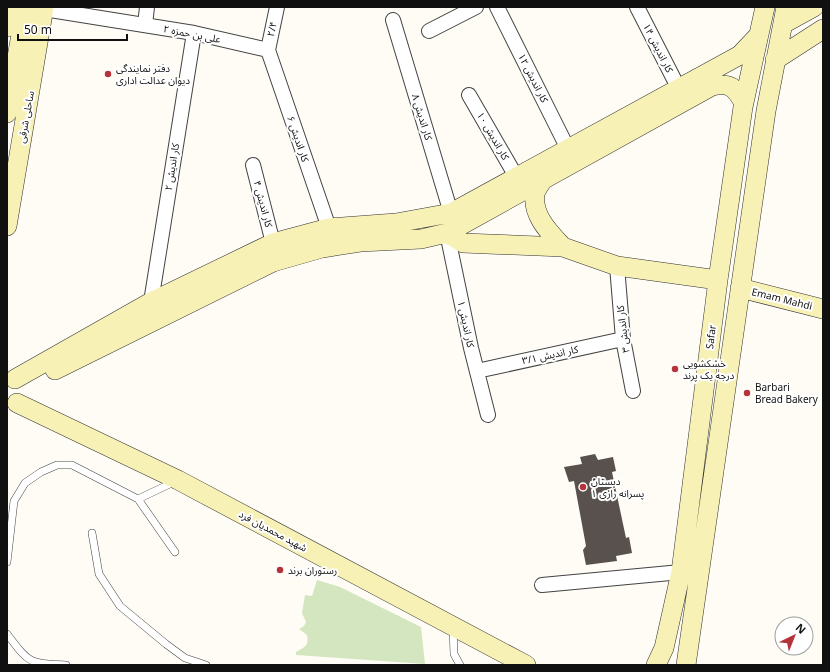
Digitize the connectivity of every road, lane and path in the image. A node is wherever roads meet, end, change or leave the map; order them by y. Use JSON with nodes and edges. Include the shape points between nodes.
{"nodes":[{"id":1,"x":10,"y":7,"type":"edge"},
{"id":2,"x":147,"y":7,"type":"edge"},
{"id":3,"x":277,"y":7,"type":"edge"},
{"id":4,"x":476,"y":7,"type":"edge"},
{"id":5,"x":497,"y":7,"type":"edge"},
{"id":6,"x":637,"y":7,"type":"edge"},
{"id":7,"x":765,"y":7,"type":"edge"},
{"id":8,"x":814,"y":7,"type":"edge"},
{"id":9,"x":38,"y":8,"type":"edge"},
{"id":10,"x":785,"y":15,"type":"edge"},
{"id":11,"x":393,"y":20,"type":"dead end"},
{"id":12,"x":145,"y":25,"type":"junction"},
{"id":13,"x":7,"y":27,"type":"edge"},
{"id":14,"x":823,"y":29,"type":"edge"},
{"id":15,"x":429,"y":31,"type":"dead end"},
{"id":16,"x":194,"y":33,"type":"junction"},
{"id":17,"x":758,"y":36,"type":"junction"},
{"id":18,"x":268,"y":50,"type":"junction"},
{"id":19,"x":775,"y":60,"type":"junction"},
{"id":20,"x":679,"y":89,"type":"junction"},
{"id":21,"x":469,"y":95,"type":"dead end"},
{"id":22,"x":744,"y":104,"type":"junction"},
{"id":23,"x":7,"y":113,"type":"edge"},
{"id":24,"x":568,"y":149,"type":"junction"},
{"id":25,"x":252,"y":165,"type":"dead end"},
{"id":26,"x":517,"y":178,"type":"junction"},
{"id":27,"x":543,"y":180,"type":"junction"},
{"id":28,"x":451,"y":213,"type":"junction"},
{"id":29,"x":7,"y":226,"type":"edge"},
{"id":30,"x":329,"y":228,"type":"junction"},
{"id":31,"x":447,"y":233,"type":"junction"},
{"id":32,"x":273,"y":243,"type":"junction"},
{"id":33,"x":563,"y":247,"type":"junction"},
{"id":34,"x":617,"y":266,"type":"junction"},
{"id":35,"x":718,"y":280,"type":"junction"},
{"id":36,"x":740,"y":288,"type":"junction"},
{"id":37,"x":151,"y":302,"type":"junction"},
{"id":38,"x":823,"y":309,"type":"edge"},
{"id":39,"x":623,"y":339,"type":"junction"},
{"id":40,"x":477,"y":371,"type":"junction"},
{"id":41,"x":13,"y":391,"type":"edge"},
{"id":42,"x":633,"y":391,"type":"dead end"},
{"id":43,"x":488,"y":415,"type":"dead end"},
{"id":44,"x":178,"y":480,"type":"junction"},
{"id":45,"x":138,"y":499,"type":"junction"},
{"id":46,"x":92,"y":533,"type":"dead end"},
{"id":47,"x":175,"y":552,"type":"dead end"},
{"id":48,"x":7,"y":562,"type":"edge"},
{"id":49,"x":682,"y":572,"type":"junction"},
{"id":50,"x":542,"y":585,"type":"dead end"},
{"id":51,"x":453,"y":626,"type":"junction"},
{"id":52,"x":7,"y":634,"type":"edge"},
{"id":53,"x":36,"y":664,"type":"edge"},
{"id":54,"x":66,"y":665,"type":"edge"},
{"id":55,"x":206,"y":665,"type":"edge"},
{"id":56,"x":460,"y":665,"type":"edge"},
{"id":57,"x":526,"y":665,"type":"edge"},
{"id":58,"x":656,"y":665,"type":"edge"},
{"id":59,"x":686,"y":665,"type":"edge"}],
"edges":[{"from":1,"to":13,"type":"main road"},
{"from":2,"to":12,"type":"street"},
{"from":3,"to":18,"type":"street","name":"۲/۴"},
{"from":4,"to":15,"type":"street"},
{"from":5,"to":24,"type":"street","name":"۱۲ کار اندیش"},
{"from":6,"to":20,"type":"street","name":"۱۴ کار اندیش"},
{"from":7,"to":17,"type":"main road","name":"Safar"},
{"from":8,"to":10,"type":"main road"},
{"from":9,"to":12,"type":"street","name":"۲ علی بن حمزه"},
{"from":9,"to":23,"type":"main road","name":"ساحلی شرقی"},
{"from":9,"to":29,"type":"main road","name":"ساحلی شرقی"},
{"from":10,"to":19,"type":"main road"},
{"from":11,"to":28,"type":"street","name":"۸ کار اندیش"},
{"from":12,"to":16,"type":"street","name":"۲ علی بن حمزه"},
{"from":14,"to":19,"type":"main road"},
{"from":16,"to":18,"type":"street","name":"۲ علی بن حمزه"},
{"from":16,"to":37,"type":"street","name":"۲ کار اندیش"},
{"from":17,"to":20,"type":"main road","via":[[740,55]]},
{"from":17,"to":22,"type":"main road","name":"Safar"},
{"from":18,"to":30,"type":"street","name":"۶ کار اندیش"},
{"from":19,"to":36,"type":"main road"},
{"from":20,"to":24,"type":"main road"},
{"from":21,"to":26,"type":"street","name":"۱۰ کار اندیش"},
{"from":22,"to":27,"type":"main road","via":[[731,87],[723,84],[712,86]]},
{"from":22,"to":35,"type":"main road","name":"Safar"},
{"from":24,"to":26,"type":"main road"},
{"from":25,"to":32,"type":"street","name":"۴ کار اندیش"},
{"from":26,"to":28,"type":"main road"},
{"from":27,"to":31,"type":"main road"},
{"from":27,"to":33,"type":"main road","via":[[535,193],[538,214],[545,228]]},
{"from":28,"to":30,"type":"main road","via":[[396,223]]},
{"from":30,"to":32,"type":"main road"},
{"from":31,"to":33,"type":"main road","via":[[463,243]]},
{"from":31,"to":40,"type":"street","name":"۱ کار اندیش"},
{"from":31,"to":41,"type":"main road","via":[[421,239],[360,242],[322,248],[273,262]]},
{"from":32,"to":37,"type":"main road"},
{"from":33,"to":34,"type":"main road"},
{"from":34,"to":35,"type":"main road"},
{"from":34,"to":39,"type":"street","name":"۳ کار اندیش"},
{"from":35,"to":49,"type":"main road","name":"Safar"},
{"from":36,"to":38,"type":"main road","name":"Emam Mahdi"},
{"from":36,"to":59,"type":"main road"},
{"from":37,"to":41,"type":"main road"},
{"from":39,"to":40,"type":"street","name":"۳/۱ کار اندیش"},
{"from":39,"to":42,"type":"street","name":"۳ کار اندیش"},
{"from":40,"to":43,"type":"street","name":"۱ کار اندیش"},
{"from":41,"to":44,"type":"main road","name":"شهید محمدیان فرد"},
{"from":44,"to":45,"type":"lane"},
{"from":44,"to":51,"type":"main road","name":"شهید محمدیان فرد"},
{"from":45,"to":47,"type":"lane"},
{"from":45,"to":48,"type":"lane","via":[[72,465],[57,465],[41,472],[25,483],[14,501]]},
{"from":46,"to":55,"type":"lane","via":[[100,574],[120,606],[185,658]]},
{"from":49,"to":50,"type":"street"},
{"from":49,"to":58,"type":"main road","name":"Safar","via":[[664,648]]},
{"from":51,"to":56,"type":"lane","via":[[454,654]]},
{"from":51,"to":57,"type":"main road","name":"شهید محمدیان فرد"},
{"from":52,"to":53,"type":"lane","via":[[25,658]]},
{"from":53,"to":54,"type":"lane"}]}
